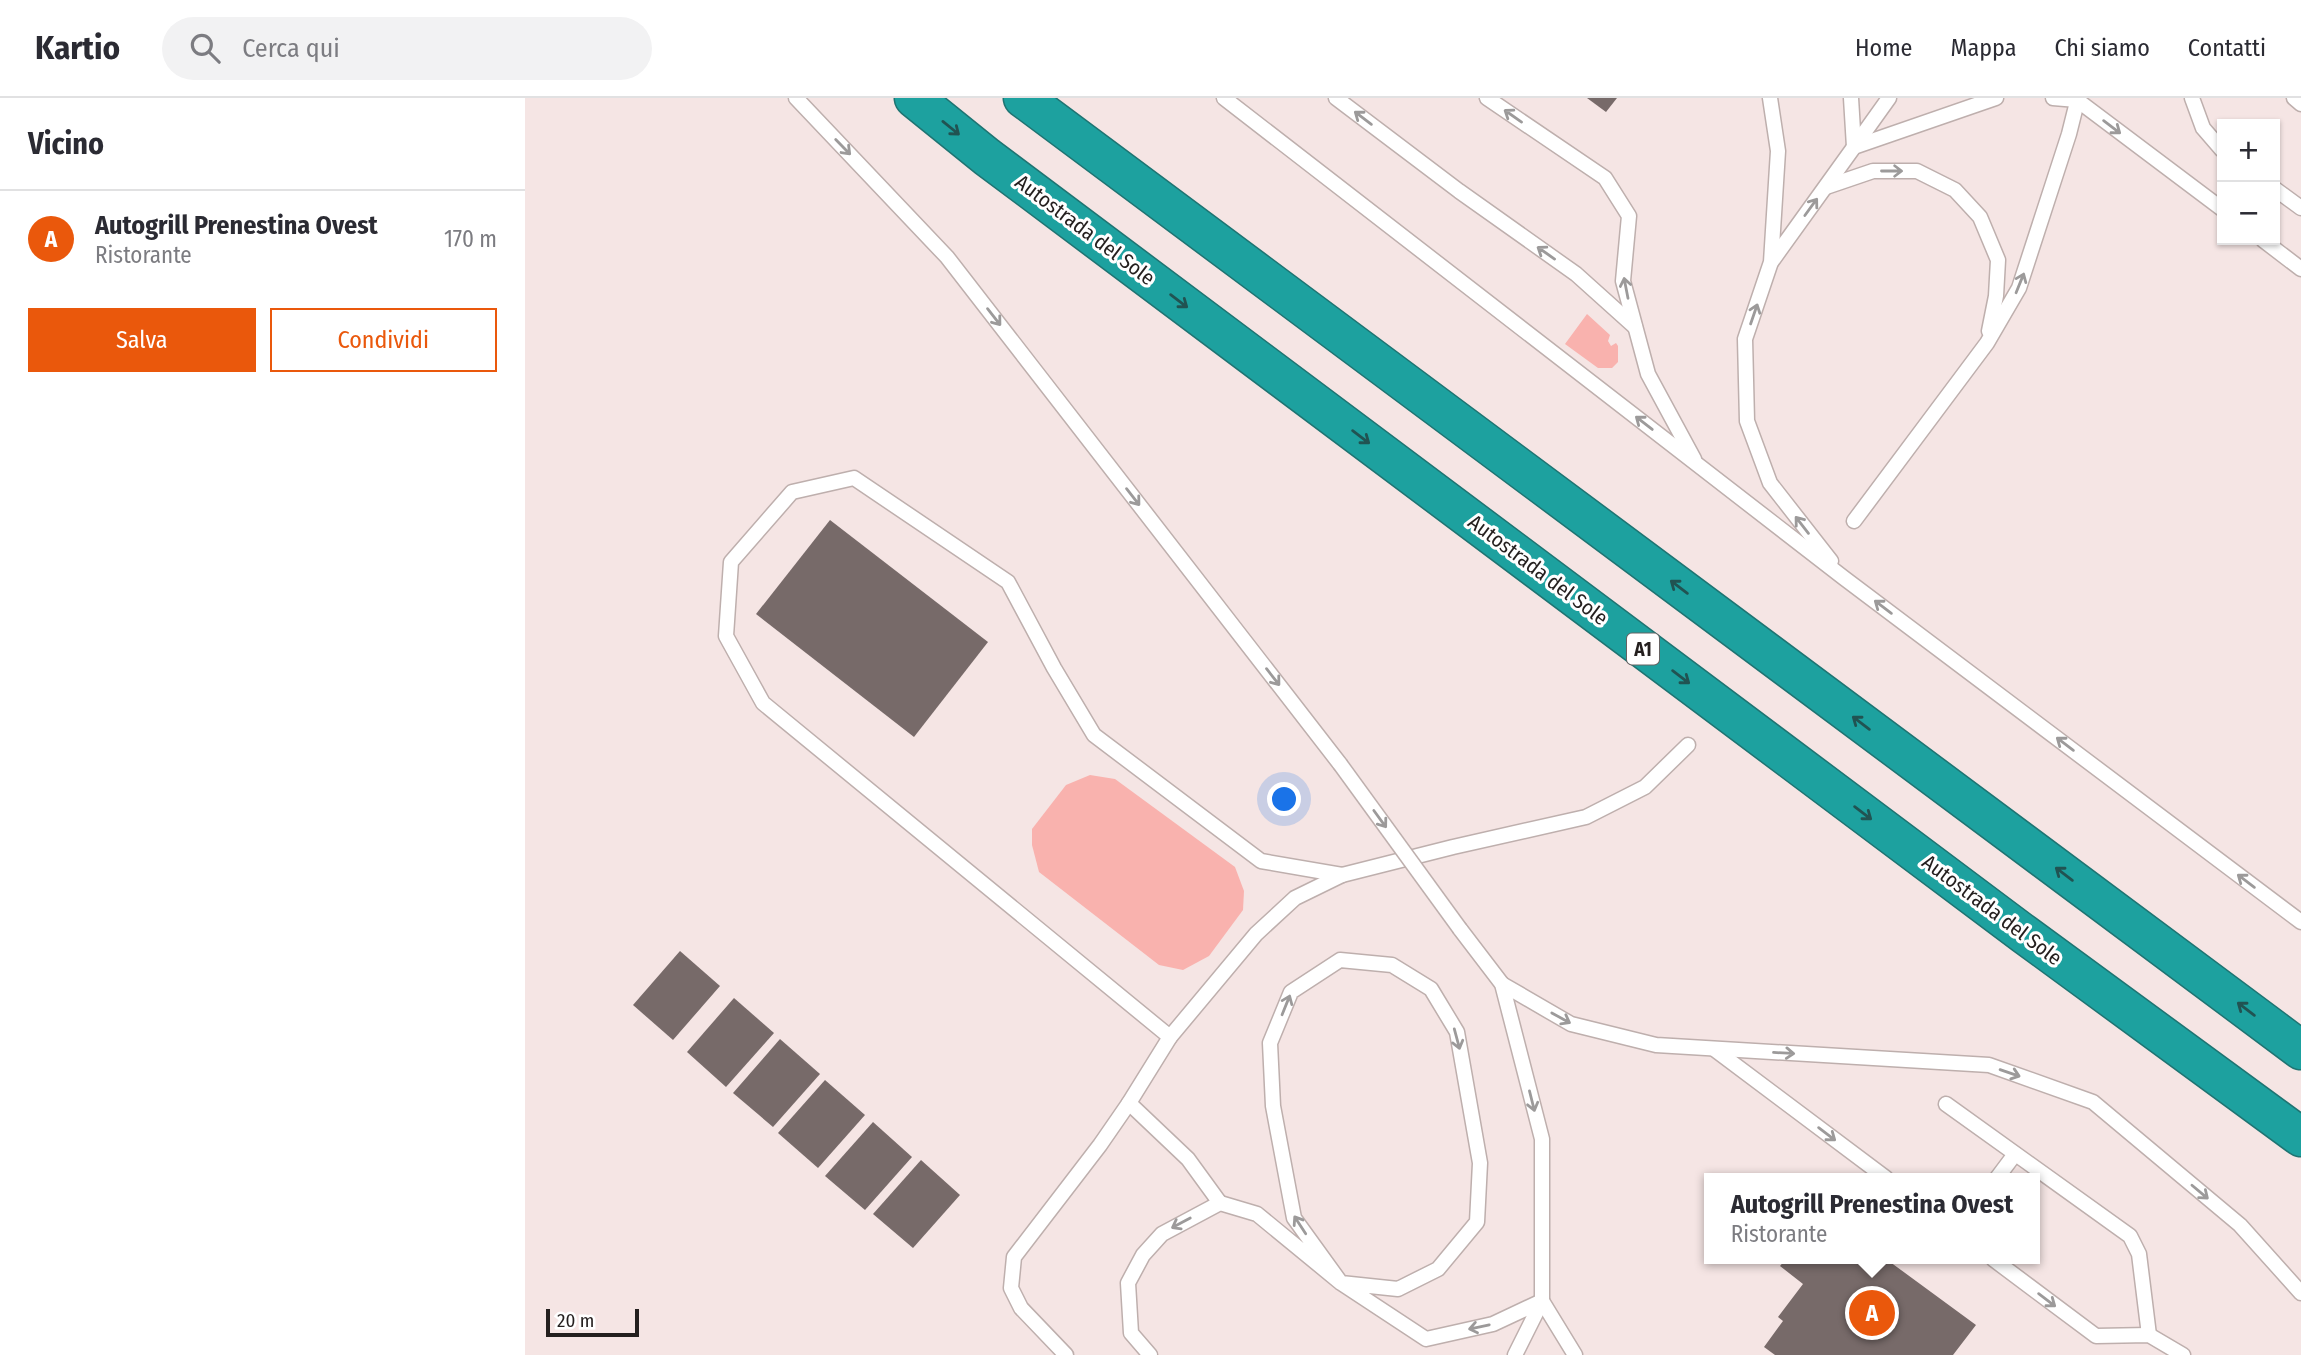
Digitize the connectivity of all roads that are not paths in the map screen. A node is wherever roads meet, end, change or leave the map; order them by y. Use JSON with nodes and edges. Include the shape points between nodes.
{"nodes":[{"id":1,"x":796,"y":98,"type":"edge"},
{"id":2,"x":914,"y":98,"type":"edge"},
{"id":3,"x":1023,"y":98,"type":"edge"},
{"id":4,"x":1224,"y":98,"type":"edge"},
{"id":5,"x":1336,"y":98,"type":"edge"},
{"id":6,"x":1487,"y":98,"type":"edge"},
{"id":7,"x":1770,"y":98,"type":"edge"},
{"id":8,"x":1851,"y":98,"type":"edge"},
{"id":9,"x":1889,"y":98,"type":"edge"},
{"id":10,"x":1996,"y":98,"type":"edge"},
{"id":11,"x":2053,"y":98,"type":"edge"},
{"id":12,"x":2192,"y":98,"type":"edge"},
{"id":13,"x":2294,"y":98,"type":"edge"},
{"id":14,"x":2077,"y":99,"type":"edge"},
{"id":15,"x":2301,"y":104,"type":"edge"},
{"id":16,"x":2217,"y":144,"type":"edge"},
{"id":17,"x":1854,"y":147,"type":"junction"},
{"id":18,"x":1826,"y":187,"type":"junction"},
{"id":19,"x":2280,"y":193,"type":"edge"},
{"id":20,"x":2217,"y":205,"type":"edge"},
{"id":21,"x":2301,"y":208,"type":"edge"},
{"id":22,"x":2270,"y":245,"type":"edge"},
{"id":23,"x":1772,"y":262,"type":"junction"},
{"id":24,"x":2301,"y":269,"type":"edge"},
{"id":25,"x":1636,"y":328,"type":"junction"},
{"id":26,"x":1987,"y":343,"type":"junction"},
{"id":27,"x":1696,"y":463,"type":"junction"},
{"id":28,"x":1854,"y":521,"type":"dead end"},
{"id":29,"x":1844,"y":578,"type":"junction"},
{"id":30,"x":1688,"y":745,"type":"dead end"},
{"id":31,"x":1342,"y":876,"type":"junction"},
{"id":32,"x":2301,"y":922,"type":"edge"},
{"id":33,"x":1502,"y":984,"type":"junction"},
{"id":34,"x":1170,"y":1037,"type":"junction"},
{"id":35,"x":1713,"y":1049,"type":"junction"},
{"id":36,"x":2301,"y":1050,"type":"edge"},
{"id":37,"x":1129,"y":1103,"type":"junction"},
{"id":38,"x":1946,"y":1104,"type":"dead end"},
{"id":39,"x":2301,"y":1137,"type":"edge"},
{"id":40,"x":2015,"y":1154,"type":"junction"},
{"id":41,"x":1879,"y":1173,"type":"edge"},
{"id":42,"x":2001,"y":1173,"type":"edge"},
{"id":43,"x":1220,"y":1203,"type":"junction"},
{"id":44,"x":2000,"y":1264,"type":"edge"},
{"id":45,"x":1341,"y":1283,"type":"junction"},
{"id":46,"x":2301,"y":1293,"type":"edge"},
{"id":47,"x":1542,"y":1301,"type":"junction"},
{"id":48,"x":2150,"y":1335,"type":"junction"},
{"id":49,"x":1066,"y":1355,"type":"edge"},
{"id":50,"x":1150,"y":1355,"type":"edge"},
{"id":51,"x":1515,"y":1355,"type":"edge"},
{"id":52,"x":1575,"y":1355,"type":"edge"},
{"id":53,"x":2183,"y":1355,"type":"edge"}],
"edges":[{"from":1,"to":33,"type":"lane","one_way":true,"bridge":true,"via":[[947,257],[1340,764]]},
{"from":2,"to":39,"type":"highway","name":"Autostrada del Sole","number":"A1","one_way":true},
{"from":36,"to":3,"type":"highway","one_way":true},
{"from":27,"to":4,"type":"lane","one_way":true},
{"from":25,"to":5,"type":"lane","one_way":true,"via":[[1576,274]]},
{"from":25,"to":6,"type":"lane","one_way":true,"via":[[1623,281],[1629,216],[1605,178]]},
{"from":7,"to":23,"type":"lane","via":[[1778,151]]},
{"from":8,"to":17,"type":"lane"},
{"from":9,"to":17,"type":"lane"},
{"from":10,"to":17,"type":"lane"},
{"from":11,"to":14,"type":"lane"},
{"from":12,"to":16,"type":"lane","via":[[2203,128]]},
{"from":13,"to":15,"type":"lane"},
{"from":14,"to":20,"type":"lane","one_way":true},
{"from":26,"to":14,"type":"lane","one_way":true,"via":[[2019,288]]},
{"from":17,"to":18,"type":"lane"},
{"from":23,"to":18,"type":"lane","one_way":true},
{"from":18,"to":26,"type":"lane","one_way":true,"via":[[1873,171],[1917,171],[1955,190],[1980,218],[1998,260]]},
{"from":19,"to":21,"type":"lane"},
{"from":22,"to":24,"type":"lane"},
{"from":29,"to":23,"type":"lane","one_way":true,"via":[[1770,484],[1747,421],[1745,339]]},
{"from":25,"to":27,"type":"lane","via":[[1648,374]]},
{"from":26,"to":28,"type":"lane"},
{"from":27,"to":29,"type":"lane"},
{"from":32,"to":29,"type":"lane","one_way":true},
{"from":30,"to":31,"type":"lane","via":[[1645,787],[1585,817]]},
{"from":31,"to":34,"type":"lane","via":[[1295,898],[1256,934]]},
{"from":31,"to":34,"type":"lane","via":[[1261,861],[1094,735],[1009,582],[854,478],[792,492],[731,562],[726,636],[763,703]]},
{"from":33,"to":35,"type":"lane","one_way":true,"via":[[1571,1024],[1656,1045]]},
{"from":33,"to":47,"type":"lane","one_way":true,"via":[[1542,1139]]},
{"from":34,"to":37,"type":"lane"},
{"from":35,"to":41,"type":"lane","one_way":true},
{"from":35,"to":46,"type":"lane","one_way":true,"via":[[1989,1065],[2093,1102],[2240,1225]]},
{"from":37,"to":43,"type":"lane","via":[[1188,1159]]},
{"from":37,"to":49,"type":"lane","via":[[1014,1257],[1011,1288],[1021,1308]]},
{"from":38,"to":40,"type":"lane"},
{"from":40,"to":42,"type":"lane"},
{"from":40,"to":48,"type":"lane","via":[[2130,1236],[2139,1254]]},
{"from":43,"to":45,"type":"lane","via":[[1257,1214]]},
{"from":43,"to":50,"type":"lane","one_way":true,"via":[[1161,1234],[1128,1283],[1132,1333]]},
{"from":44,"to":48,"type":"lane","one_way":true,"via":[[2096,1336]]},
{"from":45,"to":45,"type":"lane","one_way":true,"via":[[1294,1218],[1273,1106],[1270,1043],[1291,992],[1340,960],[1392,965],[1431,989],[1457,1032],[1480,1163],[1476,1222],[1438,1269],[1398,1289]]},
{"from":47,"to":45,"type":"lane","one_way":true,"via":[[1493,1324],[1426,1339]]},
{"from":47,"to":51,"type":"lane"},
{"from":47,"to":52,"type":"lane"},
{"from":48,"to":53,"type":"lane"}]}
